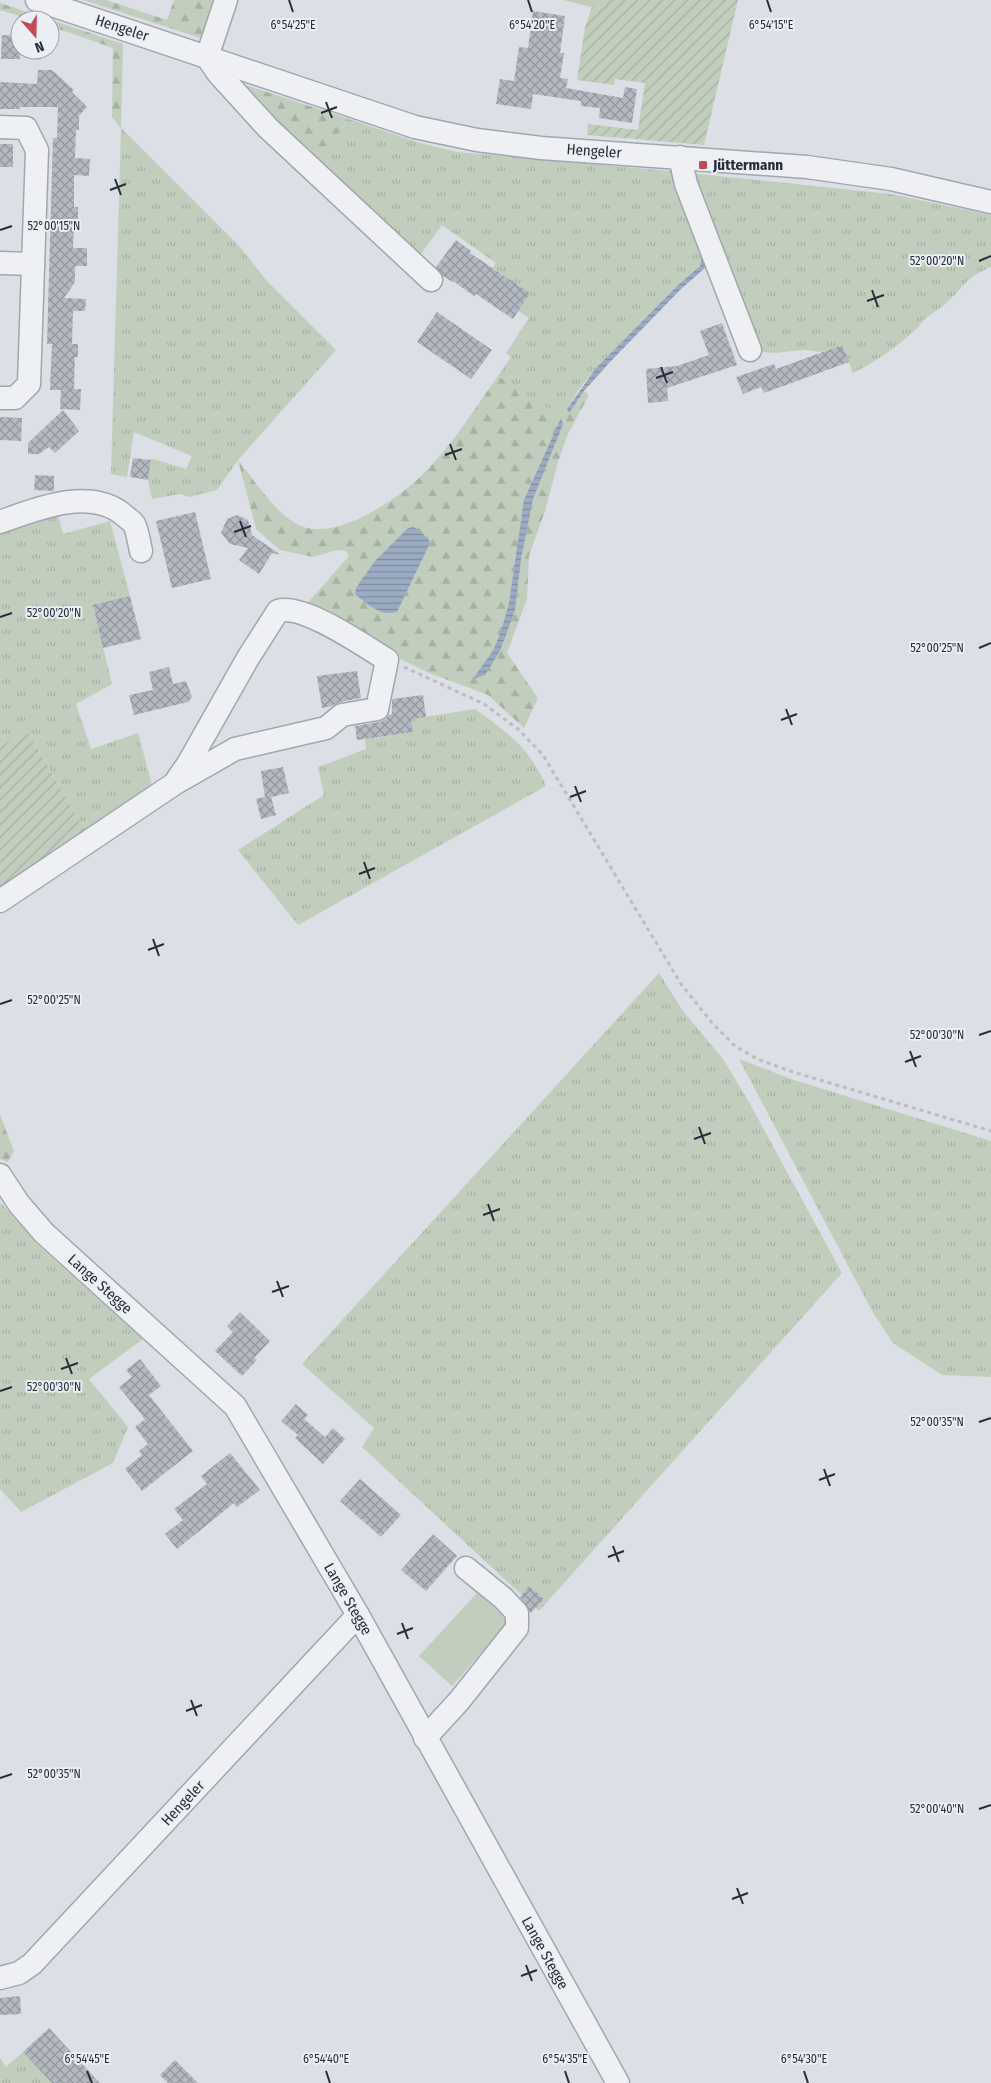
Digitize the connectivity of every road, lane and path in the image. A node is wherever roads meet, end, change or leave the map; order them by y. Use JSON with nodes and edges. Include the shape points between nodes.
{"nodes":[{"id":1,"x":37,"y":0,"type":"edge"},
{"id":2,"x":226,"y":0,"type":"edge"},
{"id":3,"x":207,"y":58,"type":"junction"},
{"id":4,"x":0,"y":127,"type":"edge"},
{"id":5,"x":680,"y":157,"type":"junction"},
{"id":6,"x":991,"y":202,"type":"edge"},
{"id":7,"x":0,"y":263,"type":"edge"},
{"id":8,"x":33,"y":264,"type":"junction"},
{"id":9,"x":430,"y":280,"type":"dead end"},
{"id":10,"x":750,"y":350,"type":"dead end"},
{"id":11,"x":0,"y":398,"type":"edge"},
{"id":12,"x":0,"y":522,"type":"edge"},
{"id":13,"x":141,"y":550,"type":"dead end"},
{"id":14,"x":387,"y":660,"type":"junction"},
{"id":15,"x":174,"y":784,"type":"junction"},
{"id":16,"x":0,"y":901,"type":"edge"},
{"id":17,"x":991,"y":1131,"type":"edge"},
{"id":18,"x":0,"y":1175,"type":"edge"},
{"id":19,"x":466,"y":1568,"type":"dead end"},
{"id":20,"x":358,"y":1615,"type":"junction"},
{"id":21,"x":425,"y":1738,"type":"junction"},
{"id":22,"x":0,"y":1978,"type":"edge"},
{"id":23,"x":618,"y":2083,"type":"edge"}],
"edges":[{"from":1,"to":3,"type":"street","name":"Hengeler"},
{"from":2,"to":3,"type":"street"},
{"from":3,"to":5,"type":"street","name":"Hengeler","via":[[415,128],[541,148]]},
{"from":3,"to":9,"type":"street","via":[[268,128]]},
{"from":4,"to":8,"type":"street","via":[[26,128],[37,150]]},
{"from":5,"to":6,"type":"street","name":"Hengeler","via":[[807,167],[891,179]]},
{"from":5,"to":10,"type":"street","via":[[686,184]]},
{"from":7,"to":8,"type":"street"},
{"from":8,"to":11,"type":"street","via":[[29,384],[15,398]]},
{"from":12,"to":13,"type":"street","via":[[56,504],[102,504],[118,510],[134,524]]},
{"from":14,"to":15,"type":"street","via":[[377,710],[342,715],[326,728],[235,749]]},
{"from":14,"to":15,"type":"street","via":[[337,629],[296,610],[286,608],[278,611]]},
{"from":14,"to":17,"type":"path","via":[[484,704],[518,730],[542,755],[681,984],[735,1046],[757,1059],[793,1072]]},
{"from":15,"to":16,"type":"street"},
{"from":18,"to":20,"type":"street","name":"Lange Stegge","via":[[19,1204],[44,1232],[235,1406]]},
{"from":19,"to":21,"type":"street","via":[[503,1598],[517,1614],[517,1628],[460,1701]]},
{"from":20,"to":21,"type":"street","name":"Lange Stegge"},
{"from":20,"to":22,"type":"street","name":"Hengeler","via":[[32,1964],[19,1973]]},
{"from":21,"to":23,"type":"street","name":"Lange Stegge"}]}
